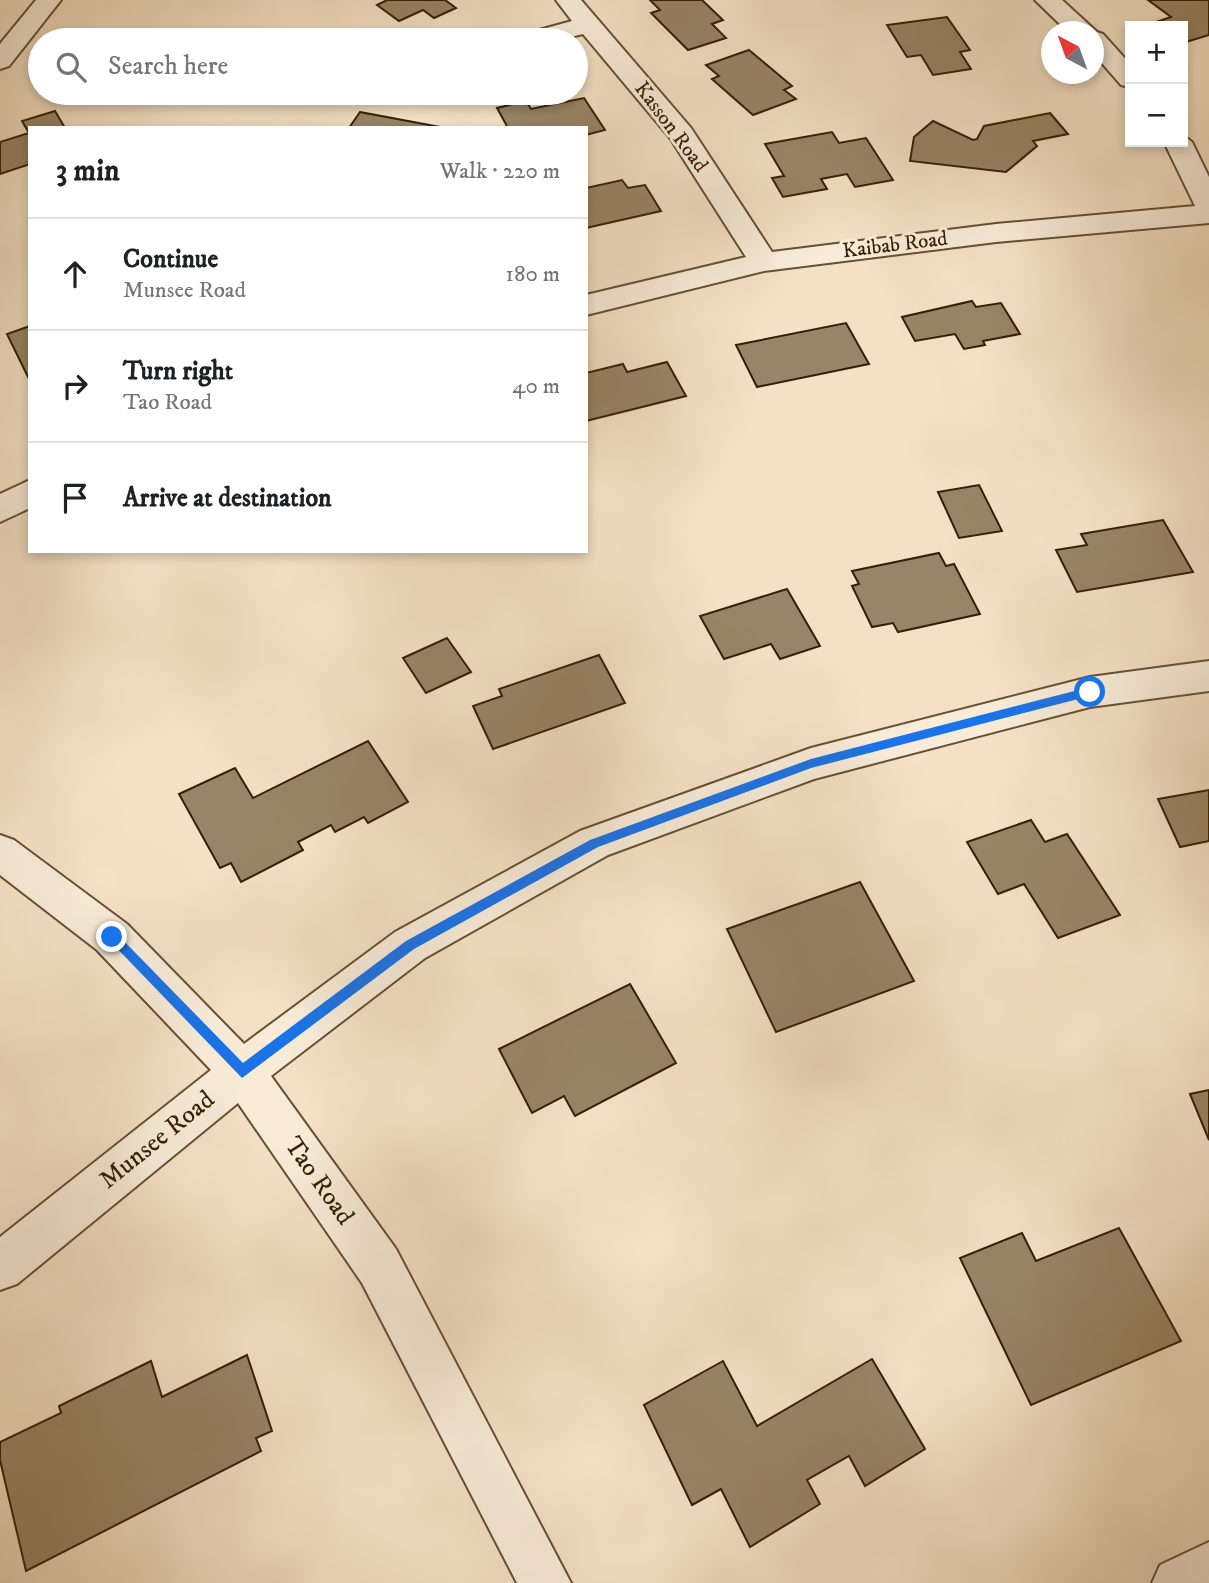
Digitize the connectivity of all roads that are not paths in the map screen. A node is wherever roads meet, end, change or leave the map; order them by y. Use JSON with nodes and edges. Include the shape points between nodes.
{"nodes":[{"id":1,"x":49,"y":0,"type":"edge"},
{"id":2,"x":568,"y":0,"type":"edge"},
{"id":3,"x":1047,"y":0,"type":"edge"},
{"id":4,"x":1071,"y":21,"type":"edge"},
{"id":5,"x":590,"y":24,"type":"junction"},
{"id":6,"x":575,"y":28,"type":"edge"},
{"id":7,"x":1104,"y":50,"type":"edge"},
{"id":8,"x":0,"y":61,"type":"edge"},
{"id":9,"x":1125,"y":73,"type":"edge"},
{"id":10,"x":1180,"y":147,"type":"edge"},
{"id":11,"x":1209,"y":206,"type":"edge"},
{"id":12,"x":1209,"y":215,"type":"edge"},
{"id":13,"x":764,"y":262,"type":"junction"},
{"id":14,"x":588,"y":305,"type":"edge"},
{"id":15,"x":28,"y":493,"type":"edge"},
{"id":16,"x":0,"y":510,"type":"edge"},
{"id":17,"x":1209,"y":676,"type":"edge"},
{"id":18,"x":0,"y":852,"type":"edge"},
{"id":19,"x":242,"y":1072,"type":"junction"},
{"id":20,"x":0,"y":1267,"type":"edge"},
{"id":21,"x":1209,"y":1567,"type":"edge"},
{"id":22,"x":545,"y":1583,"type":"edge"},
{"id":23,"x":1178,"y":1583,"type":"edge"}],
"edges":[{"from":1,"to":8,"type":"street"},
{"from":2,"to":5,"type":"street","name":"Kasson Road"},
{"from":3,"to":4,"type":"street"},
{"from":5,"to":6,"type":"street"},
{"from":5,"to":13,"type":"street","name":"Kasson Road","via":[[681,134]]},
{"from":7,"to":9,"type":"street"},
{"from":10,"to":11,"type":"street"},
{"from":12,"to":13,"type":"street","name":"Kaibab Road","via":[[996,233]]},
{"from":13,"to":14,"type":"street","name":"Kaibab Road"},
{"from":15,"to":16,"type":"street"},
{"from":17,"to":19,"type":"street","name":"Munsee Road","via":[[1090,692],[811,764],[594,843],[410,945]]},
{"from":18,"to":19,"type":"street","name":"Tao Road","via":[[112,937]]},
{"from":19,"to":20,"type":"street","name":"Munsee Road"},
{"from":19,"to":22,"type":"street","name":"Tao Road","via":[[379,1266]]},
{"from":21,"to":23,"type":"street"}]}
